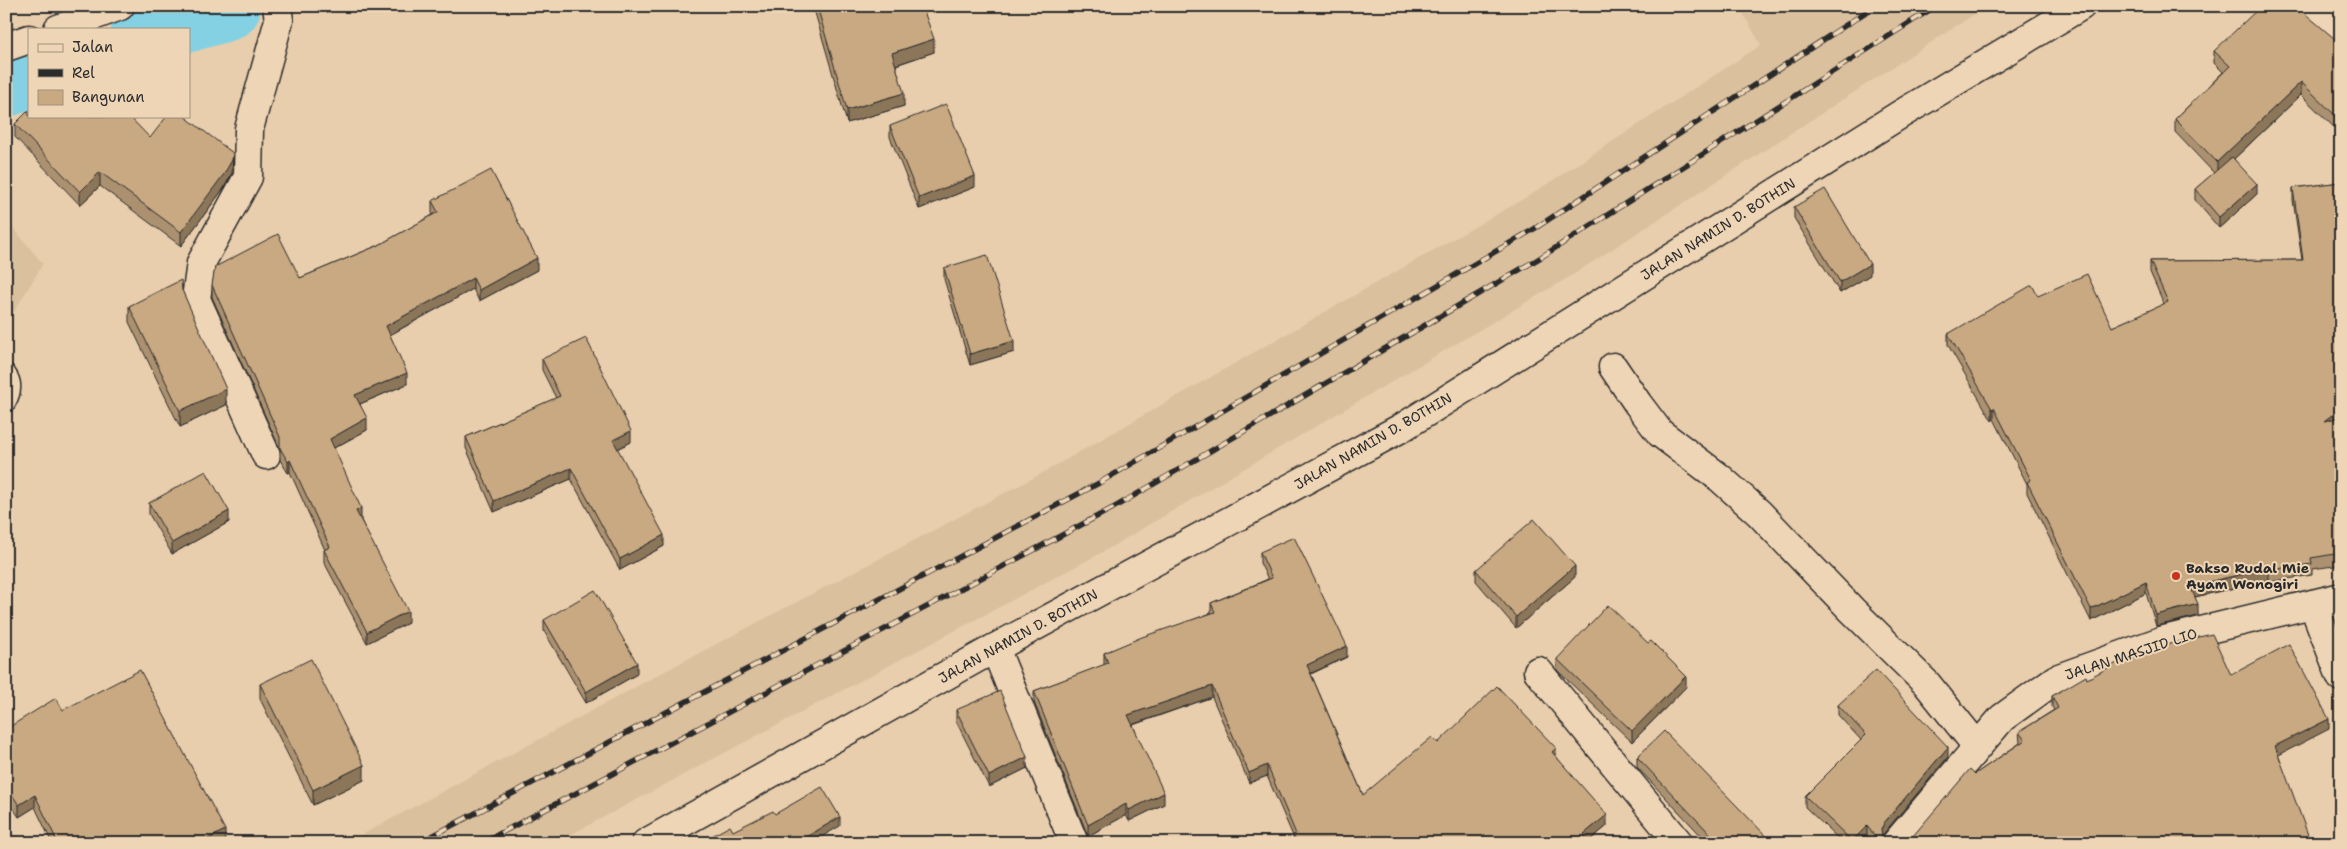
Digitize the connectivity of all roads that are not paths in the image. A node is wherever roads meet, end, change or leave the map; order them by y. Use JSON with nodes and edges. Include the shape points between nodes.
{"nodes":[{"id":1,"x":120,"y":6,"type":"edge"},
{"id":2,"x":2080,"y":6,"type":"edge"},
{"id":3,"x":2308,"y":6,"type":"edge"},
{"id":4,"x":278,"y":13,"type":"edge"},
{"id":5,"x":2341,"y":26,"type":"edge"},
{"id":6,"x":61,"y":28,"type":"edge"},
{"id":7,"x":28,"y":39,"type":"edge"},
{"id":8,"x":6,"y":47,"type":"edge"},
{"id":9,"x":1613,"y":367,"type":"dead end"},
{"id":10,"x":6,"y":374,"type":"edge"},
{"id":11,"x":6,"y":402,"type":"edge"},
{"id":12,"x":266,"y":454,"type":"dead end"},
{"id":13,"x":2341,"y":597,"type":"edge"},
{"id":14,"x":2313,"y":604,"type":"junction"},
{"id":15,"x":995,"y":648,"type":"junction"},
{"id":16,"x":1538,"y":671,"type":"dead end"},
{"id":17,"x":2341,"y":677,"type":"edge"},
{"id":18,"x":1977,"y":746,"type":"junction"},
{"id":19,"x":646,"y":843,"type":"edge"},
{"id":20,"x":1074,"y":843,"type":"edge"},
{"id":21,"x":1679,"y":843,"type":"edge"},
{"id":22,"x":1896,"y":843,"type":"edge"}],
"edges":[{"from":1,"to":6,"type":"street"},
{"from":2,"to":15,"type":"street","name":"JALAN NAMIN D. BOTHIN","via":[[1403,427]]},
{"from":3,"to":5,"type":"street"},
{"from":4,"to":12,"type":"street","via":[[249,129],[248,177],[200,263],[196,299]]},
{"from":7,"to":8,"type":"street"},
{"from":9,"to":18,"type":"street","via":[[1660,433],[1720,478],[1759,513],[1928,684]]},
{"from":10,"to":11,"type":"lane","via":[[11,389]]},
{"from":13,"to":14,"type":"street","name":"JALAN MASJID LIO"},
{"from":14,"to":17,"type":"street"},
{"from":14,"to":18,"type":"street","name":"JALAN MASJID LIO","via":[[2164,640],[2056,679],[2002,718]]},
{"from":15,"to":19,"type":"street","name":"JALAN NAMIN D. BOTHIN"},
{"from":15,"to":20,"type":"street"},
{"from":16,"to":21,"type":"street"},
{"from":18,"to":22,"type":"street","name":"JALAN MASJID LIO"}]}
